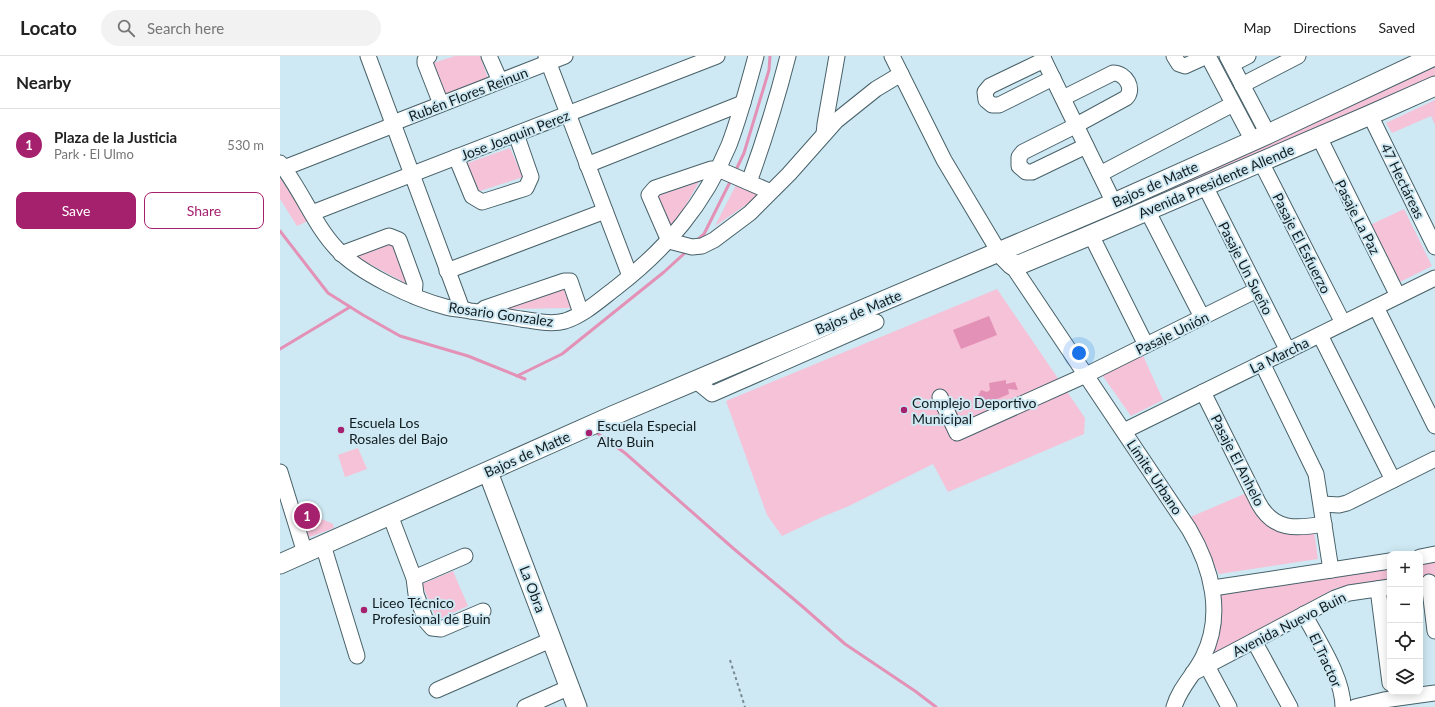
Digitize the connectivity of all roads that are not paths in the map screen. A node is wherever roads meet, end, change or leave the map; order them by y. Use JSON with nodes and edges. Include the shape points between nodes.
{"nodes":[{"id":1,"x":368,"y":56,"type":"edge"},
{"id":2,"x":429,"y":56,"type":"edge"},
{"id":3,"x":489,"y":56,"type":"edge"},
{"id":4,"x":565,"y":56,"type":"edge"},
{"id":5,"x":717,"y":56,"type":"edge"},
{"id":6,"x":756,"y":56,"type":"edge"},
{"id":7,"x":788,"y":56,"type":"edge"},
{"id":8,"x":837,"y":56,"type":"edge"},
{"id":9,"x":892,"y":56,"type":"edge"},
{"id":10,"x":1174,"y":56,"type":"edge"},
{"id":11,"x":1207,"y":56,"type":"edge"},
{"id":12,"x":1248,"y":56,"type":"edge"},
{"id":13,"x":1298,"y":56,"type":"edge"},
{"id":14,"x":1434,"y":56,"type":"edge"},
{"id":15,"x":1043,"y":58,"type":"edge"},
{"id":16,"x":547,"y":59,"type":"edge"},
{"id":17,"x":1230,"y":60,"type":"edge"},
{"id":18,"x":900,"y":74,"type":"junction"},
{"id":19,"x":1053,"y":78,"type":"junction"},
{"id":20,"x":500,"y":81,"type":"junction"},
{"id":21,"x":1242,"y":85,"type":"junction"},
{"id":22,"x":1435,"y":86,"type":"edge"},
{"id":23,"x":1063,"y":98,"type":"junction"},
{"id":24,"x":743,"y":103,"type":"junction"},
{"id":25,"x":441,"y":104,"type":"junction"},
{"id":26,"x":1233,"y":104,"type":"junction"},
{"id":27,"x":567,"y":114,"type":"junction"},
{"id":28,"x":1370,"y":116,"type":"junction"},
{"id":29,"x":393,"y":123,"type":"junction"},
{"id":30,"x":1076,"y":126,"type":"junction"},
{"id":31,"x":516,"y":134,"type":"junction"},
{"id":32,"x":824,"y":134,"type":"junction"},
{"id":33,"x":1261,"y":138,"type":"junction"},
{"id":34,"x":1319,"y":138,"type":"junction"},
{"id":35,"x":1086,"y":146,"type":"junction"},
{"id":36,"x":456,"y":158,"type":"junction"},
{"id":37,"x":1261,"y":162,"type":"junction"},
{"id":38,"x":587,"y":165,"type":"junction"},
{"id":39,"x":282,"y":166,"type":"edge"},
{"id":40,"x":1100,"y":174,"type":"junction"},
{"id":41,"x":412,"y":175,"type":"junction"},
{"id":42,"x":733,"y":176,"type":"junction"},
{"id":43,"x":1205,"y":186,"type":"junction"},
{"id":44,"x":771,"y":192,"type":"junction"},
{"id":45,"x":1114,"y":202,"type":"junction"},
{"id":46,"x":1147,"y":210,"type":"junction"},
{"id":47,"x":605,"y":211,"type":"junction"},
{"id":48,"x":312,"y":213,"type":"junction"},
{"id":49,"x":1091,"y":235,"type":"junction"},
{"id":50,"x":669,"y":241,"type":"junction"},
{"id":51,"x":1435,"y":247,"type":"edge"},
{"id":52,"x":342,"y":254,"type":"junction"},
{"id":53,"x":1005,"y":259,"type":"junction"},
{"id":54,"x":448,"y":270,"type":"junction"},
{"id":55,"x":630,"y":276,"type":"junction"},
{"id":56,"x":1435,"y":278,"type":"edge"},
{"id":57,"x":1257,"y":290,"type":"junction"},
{"id":58,"x":414,"y":296,"type":"junction"},
{"id":59,"x":1398,"y":296,"type":"junction"},
{"id":60,"x":1376,"y":307,"type":"junction"},
{"id":61,"x":462,"y":309,"type":"junction"},
{"id":62,"x":480,"y":312,"type":"junction"},
{"id":63,"x":581,"y":313,"type":"junction"},
{"id":64,"x":1202,"y":318,"type":"junction"},
{"id":65,"x":876,"y":322,"type":"dead end"},
{"id":66,"x":1343,"y":323,"type":"junction"},
{"id":67,"x":1320,"y":335,"type":"junction"},
{"id":68,"x":1146,"y":345,"type":"junction"},
{"id":69,"x":1288,"y":351,"type":"junction"},
{"id":70,"x":1262,"y":363,"type":"junction"},
{"id":71,"x":1086,"y":375,"type":"junction"},
{"id":72,"x":696,"y":381,"type":"junction"},
{"id":73,"x":1203,"y":392,"type":"junction"},
{"id":74,"x":940,"y":397,"type":"dead end"},
{"id":75,"x":1435,"y":426,"type":"edge"},
{"id":76,"x":1124,"y":431,"type":"junction"},
{"id":77,"x":1435,"y":459,"type":"edge"},
{"id":78,"x":280,"y":472,"type":"edge"},
{"id":79,"x":488,"y":472,"type":"junction"},
{"id":80,"x":1393,"y":480,"type":"junction"},
{"id":81,"x":283,"y":490,"type":"edge"},
{"id":82,"x":1322,"y":504,"type":"junction"},
{"id":83,"x":390,"y":515,"type":"junction"},
{"id":84,"x":1324,"y":524,"type":"junction"},
{"id":85,"x":323,"y":545,"type":"junction"},
{"id":86,"x":305,"y":553,"type":"junction"},
{"id":87,"x":1435,"y":554,"type":"edge"},
{"id":88,"x":465,"y":556,"type":"dead end"},
{"id":89,"x":1423,"y":556,"type":"edge"},
{"id":90,"x":1387,"y":561,"type":"edge"},
{"id":91,"x":280,"y":564,"type":"edge"},
{"id":92,"x":1331,"y":570,"type":"junction"},
{"id":93,"x":414,"y":578,"type":"junction"},
{"id":94,"x":1428,"y":582,"type":"edge"},
{"id":95,"x":1213,"y":588,"type":"junction"},
{"id":96,"x":1384,"y":588,"type":"edge"},
{"id":97,"x":483,"y":611,"type":"dead end"},
{"id":98,"x":1304,"y":614,"type":"junction"},
{"id":99,"x":1435,"y":631,"type":"edge"},
{"id":100,"x":553,"y":640,"type":"junction"},
{"id":101,"x":1254,"y":641,"type":"junction"},
{"id":102,"x":357,"y":656,"type":"dead end"},
{"id":103,"x":1388,"y":659,"type":"edge"},
{"id":104,"x":1206,"y":666,"type":"junction"},
{"id":105,"x":1192,"y":673,"type":"junction"},
{"id":106,"x":570,"y":687,"type":"junction"},
{"id":107,"x":437,"y":690,"type":"dead end"},
{"id":108,"x":1435,"y":693,"type":"edge"},
{"id":109,"x":1423,"y":694,"type":"edge"},
{"id":110,"x":1392,"y":695,"type":"edge"},
{"id":111,"x":1370,"y":705,"type":"edge"},
{"id":112,"x":525,"y":707,"type":"edge"},
{"id":113,"x":577,"y":707,"type":"edge"},
{"id":114,"x":1174,"y":707,"type":"edge"},
{"id":115,"x":1229,"y":707,"type":"edge"},
{"id":116,"x":1290,"y":707,"type":"edge"},
{"id":117,"x":1344,"y":707,"type":"edge"},
{"id":118,"x":1355,"y":707,"type":"edge"}],
"edges":[{"from":1,"to":29,"type":"street"},
{"from":2,"to":25,"type":"street","via":[[425,63]]},
{"from":3,"to":20,"type":"street"},
{"from":4,"to":16,"type":"street","name":"Rubén Flores Reinun"},
{"from":5,"to":27,"type":"street","name":"Jose Joaquin Perez"},
{"from":6,"to":24,"type":"street","name":"Rosario Gonzalez"},
{"from":7,"to":42,"type":"street","via":[[770,121]]},
{"from":8,"to":32,"type":"street"},
{"from":9,"to":18,"type":"street","name":"Límite Urbano"},
{"from":10,"to":11,"type":"street","via":[[1185,66]]},
{"from":11,"to":26,"type":"street"},
{"from":12,"to":17,"type":"street"},
{"from":13,"to":21,"type":"street"},
{"from":14,"to":33,"type":"main road","name":"Bajos de Matte"},
{"from":15,"to":19,"type":"street"},
{"from":15,"to":19,"type":"street","via":[[990,86],[985,92],[986,100],[992,105],[999,105]]},
{"from":16,"to":20,"type":"street","name":"Rubén Flores Reinun"},
{"from":16,"to":27,"type":"street"},
{"from":17,"to":21,"type":"street"},
{"from":18,"to":32,"type":"street","via":[[876,89]]},
{"from":18,"to":53,"type":"street","name":"Límite Urbano","via":[[944,160]]},
{"from":19,"to":23,"type":"street"},
{"from":20,"to":25,"type":"street","name":"Rubén Flores Reinun"},
{"from":21,"to":33,"type":"street"},
{"from":22,"to":28,"type":"main road","name":"Avenida Presidente Allende"},
{"from":23,"to":30,"type":"street"},
{"from":23,"to":30,"type":"street","via":[[1113,73],[1123,75],[1129,85],[1130,91],[1126,98]]},
{"from":24,"to":38,"type":"street"},
{"from":24,"to":42,"type":"street","name":"Rosario Gonzalez","via":[[729,144]]},
{"from":25,"to":29,"type":"street","name":"Rubén Flores Reinun"},
{"from":26,"to":33,"type":"street"},
{"from":26,"to":40,"type":"street"},
{"from":27,"to":31,"type":"street","name":"Jose Joaquin Perez"},
{"from":27,"to":38,"type":"street"},
{"from":28,"to":34,"type":"main road","name":"Avenida Presidente Allende"},
{"from":28,"to":51,"type":"street","name":"47 Hectáreas"},
{"from":29,"to":39,"type":"street","name":"Rubén Flores Reinun","via":[[386,128]]},
{"from":29,"to":41,"type":"street"},
{"from":30,"to":35,"type":"street"},
{"from":30,"to":35,"type":"street","via":[[1023,152],[1019,157],[1019,166],[1026,172],[1032,172]]},
{"from":31,"to":36,"type":"street","name":"Jose Joaquin Perez"},
{"from":31,"to":36,"type":"street","via":[[531,177],[526,188],[482,202],[472,196]]},
{"from":32,"to":44,"type":"street"},
{"from":33,"to":45,"type":"main road","name":"Bajos de Matte"},
{"from":34,"to":37,"type":"main road","name":"Avenida Presidente Allende"},
{"from":34,"to":59,"type":"street","name":"Pasaje La Paz"},
{"from":35,"to":40,"type":"street"},
{"from":36,"to":41,"type":"street","name":"Jose Joaquin Perez"},
{"from":37,"to":43,"type":"main road","name":"Avenida Presidente Allende"},
{"from":37,"to":66,"type":"street","name":"Pasaje El Esfuerzo"},
{"from":38,"to":47,"type":"street"},
{"from":39,"to":48,"type":"street","name":"Rosario Gonzalez"},
{"from":40,"to":45,"type":"street"},
{"from":41,"to":48,"type":"street","name":"Jose Joaquin Perez"},
{"from":41,"to":54,"type":"street"},
{"from":42,"to":44,"type":"street"},
{"from":42,"to":50,"type":"street","name":"Rosario Gonzalez","via":[[693,212]]},
{"from":42,"to":50,"type":"street","via":[[711,169],[655,188],[649,194]]},
{"from":43,"to":46,"type":"main road","name":"Avenida Presidente Allende"},
{"from":43,"to":57,"type":"street","name":"Pasaje Un Sueño"},
{"from":44,"to":50,"type":"street","via":[[750,213],[702,246]]},
{"from":45,"to":53,"type":"main road","name":"Bajos de Matte"},
{"from":46,"to":49,"type":"main road","name":"Avenida Presidente Allende"},
{"from":46,"to":64,"type":"street"},
{"from":47,"to":54,"type":"street"},
{"from":47,"to":55,"type":"street"},
{"from":48,"to":52,"type":"street","name":"Rosario Gonzalez"},
{"from":49,"to":53,"type":"main road","name":"Avenida Presidente Allende","via":[[1021,264]]},
{"from":49,"to":68,"type":"street"},
{"from":50,"to":55,"type":"street","name":"Rosario Gonzalez"},
{"from":52,"to":58,"type":"street","name":"Rosario Gonzalez","via":[[356,266]]},
{"from":52,"to":58,"type":"street","via":[[389,236],[398,240],[415,284]]},
{"from":53,"to":71,"type":"street","name":"Límite Urbano"},
{"from":53,"to":72,"type":"main road","name":"Bajos de Matte"},
{"from":54,"to":61,"type":"street"},
{"from":55,"to":63,"type":"street","name":"Rosario Gonzalez"},
{"from":56,"to":59,"type":"street","name":"La Marcha"},
{"from":57,"to":64,"type":"street","name":"Pasaje Unión"},
{"from":57,"to":69,"type":"street","name":"Pasaje Un Sueño"},
{"from":58,"to":61,"type":"street","name":"Rosario Gonzalez","via":[[447,308]]},
{"from":59,"to":60,"type":"street","name":"La Marcha"},
{"from":60,"to":66,"type":"street","name":"La Marcha"},
{"from":60,"to":75,"type":"street"},
{"from":61,"to":62,"type":"street","name":"Rosario Gonzalez"},
{"from":62,"to":63,"type":"street","name":"Rosario Gonzalez","via":[[547,323],[565,321]]},
{"from":62,"to":63,"type":"street","via":[[485,308],[570,281]]},
{"from":64,"to":68,"type":"street","name":"Pasaje Unión"},
{"from":65,"to":72,"type":"street","via":[[712,394]]},
{"from":66,"to":67,"type":"street","name":"La Marcha"},
{"from":67,"to":69,"type":"street","name":"La Marcha"},
{"from":67,"to":80,"type":"street"},
{"from":68,"to":71,"type":"street","name":"Pasaje Unión"},
{"from":69,"to":70,"type":"street","name":"La Marcha"},
{"from":70,"to":73,"type":"street","name":"La Marcha"},
{"from":70,"to":82,"type":"street","via":[[1314,468]]},
{"from":71,"to":74,"type":"street","name":"Pasaje Unión","via":[[957,433]]},
{"from":71,"to":76,"type":"street","name":"Límite Urbano"},
{"from":72,"to":79,"type":"main road","name":"Bajos de Matte"},
{"from":73,"to":76,"type":"street","name":"La Marcha"},
{"from":73,"to":84,"type":"street","name":"Pasaje El Anhelo","via":[[1266,515],[1286,526],[1301,528]]},
{"from":76,"to":95,"type":"street","name":"Límite Urbano","via":[[1197,542]]},
{"from":77,"to":80,"type":"street"},
{"from":78,"to":81,"type":"street"},
{"from":79,"to":83,"type":"main road","name":"Bajos de Matte"},
{"from":79,"to":100,"type":"main road","name":"La Obra"},
{"from":80,"to":82,"type":"street","via":[[1347,503]]},
{"from":81,"to":86,"type":"street"},
{"from":82,"to":84,"type":"street"},
{"from":83,"to":85,"type":"main road","name":"Bajos de Matte"},
{"from":83,"to":93,"type":"street"},
{"from":84,"to":92,"type":"street"},
{"from":85,"to":86,"type":"main road","name":"Bajos de Matte"},
{"from":85,"to":102,"type":"street"},
{"from":86,"to":91,"type":"main road","name":"Bajos de Matte"},
{"from":87,"to":89,"type":"street"},
{"from":88,"to":93,"type":"street"},
{"from":90,"to":92,"type":"street","name":"Avenida Nuevo Buin"},
{"from":92,"to":95,"type":"street","name":"Avenida Nuevo Buin"},
{"from":93,"to":97,"type":"street","via":[[416,594],[427,624],[432,628],[444,628]]},
{"from":94,"to":99,"type":"street"},
{"from":95,"to":105,"type":"street","name":"Límite Urbano","via":[[1214,610],[1210,639],[1203,657]]},
{"from":96,"to":98,"type":"street","name":"Avenida Nuevo Buin","via":[[1342,595]]},
{"from":96,"to":103,"type":"street"},
{"from":98,"to":101,"type":"street","name":"Avenida Nuevo Buin"},
{"from":98,"to":117,"type":"street","name":"El Tractor","via":[[1336,675]]},
{"from":100,"to":106,"type":"main road","name":"La Obra"},
{"from":100,"to":107,"type":"street"},
{"from":101,"to":104,"type":"street","name":"Avenida Nuevo Buin"},
{"from":101,"to":116,"type":"street"},
{"from":104,"to":105,"type":"street","name":"Avenida Nuevo Buin"},
{"from":104,"to":115,"type":"street"},
{"from":105,"to":114,"type":"street","name":"Límite Urbano","via":[[1179,692]]},
{"from":106,"to":112,"type":"street"},
{"from":106,"to":113,"type":"main road","name":"La Obra"},
{"from":108,"to":109,"type":"street"},
{"from":110,"to":111,"type":"street"},
{"from":111,"to":118,"type":"street"}]}
